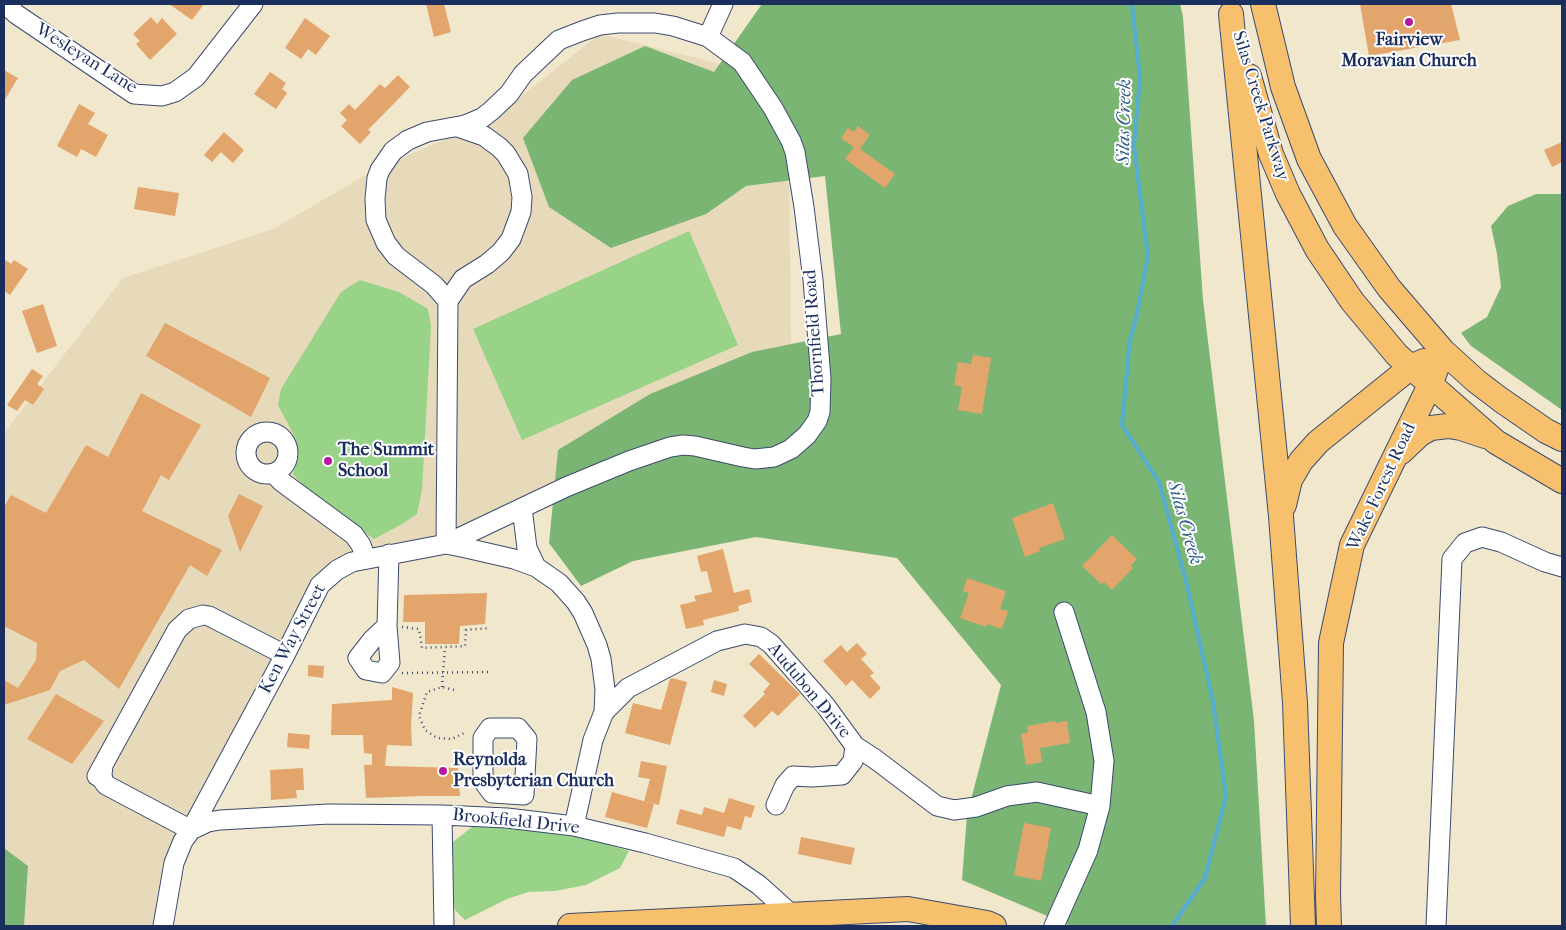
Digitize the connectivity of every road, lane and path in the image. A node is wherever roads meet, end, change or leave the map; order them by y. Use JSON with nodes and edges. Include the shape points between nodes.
{"nodes":[{"id":1,"x":5,"y":4,"type":"edge"},
{"id":2,"x":253,"y":4,"type":"edge"},
{"id":3,"x":723,"y":4,"type":"edge"},
{"id":4,"x":1263,"y":4,"type":"edge"},
{"id":5,"x":1230,"y":9,"type":"edge"},
{"id":6,"x":708,"y":37,"type":"junction"},
{"id":7,"x":458,"y":127,"type":"junction"},
{"id":8,"x":448,"y":301,"type":"junction"},
{"id":9,"x":1443,"y":351,"type":"junction"},
{"id":10,"x":1411,"y":367,"type":"junction"},
{"id":11,"x":1430,"y":385,"type":"junction"},
{"id":12,"x":1491,"y":437,"type":"junction"},
{"id":13,"x":1562,"y":439,"type":"edge"},
{"id":14,"x":1392,"y":463,"type":"junction"},
{"id":15,"x":273,"y":472,"type":"dead end"},
{"id":16,"x":1562,"y":481,"type":"edge"},
{"id":17,"x":522,"y":508,"type":"junction"},
{"id":18,"x":1281,"y":516,"type":"junction"},
{"id":19,"x":446,"y":544,"type":"junction"},
{"id":20,"x":389,"y":554,"type":"junction"},
{"id":21,"x":366,"y":559,"type":"junction"},
{"id":22,"x":1562,"y":567,"type":"edge"},
{"id":23,"x":536,"y":568,"type":"junction"},
{"id":24,"x":1064,"y":612,"type":"dead end"},
{"id":25,"x":387,"y":626,"type":"joint"},
{"id":26,"x":490,"y":628,"type":"dead end"},
{"id":27,"x":445,"y":647,"type":"junction"},
{"id":28,"x":285,"y":655,"type":"junction"},
{"id":29,"x":491,"y":672,"type":"dead end"},
{"id":30,"x":444,"y":673,"type":"junction"},
{"id":31,"x":395,"y":674,"type":"dead end"},
{"id":32,"x":442,"y":687,"type":"junction"},
{"id":33,"x":454,"y":690,"type":"dead end"},
{"id":34,"x":604,"y":712,"type":"junction"},
{"id":35,"x":466,"y":732,"type":"dead end"},
{"id":36,"x":854,"y":746,"type":"junction"},
{"id":37,"x":524,"y":795,"type":"dead end"},
{"id":38,"x":776,"y":805,"type":"dead end"},
{"id":39,"x":1100,"y":806,"type":"junction"},
{"id":40,"x":442,"y":815,"type":"junction"},
{"id":41,"x":524,"y":820,"type":"junction"},
{"id":42,"x":574,"y":826,"type":"junction"},
{"id":43,"x":191,"y":830,"type":"junction"},
{"id":44,"x":908,"y":909,"type":"junction"},
{"id":45,"x":790,"y":920,"type":"edge"},
{"id":46,"x":744,"y":922,"type":"edge"},
{"id":47,"x":163,"y":926,"type":"edge"},
{"id":48,"x":444,"y":926,"type":"edge"},
{"id":49,"x":570,"y":926,"type":"edge"},
{"id":50,"x":952,"y":926,"type":"edge"},
{"id":51,"x":994,"y":926,"type":"edge"},
{"id":52,"x":1054,"y":926,"type":"edge"},
{"id":53,"x":1303,"y":926,"type":"edge"},
{"id":54,"x":1329,"y":926,"type":"edge"},
{"id":55,"x":1436,"y":926,"type":"edge"}],
"edges":[{"from":1,"to":2,"type":"street","name":"Wesleyan Lane","via":[[134,94],[162,96],[175,92],[196,77]]},
{"from":3,"to":6,"type":"street"},
{"from":4,"to":9,"type":"main road","name":"Silas Creek Parkway","via":[[1283,87],[1309,159],[1350,234],[1388,288]]},
{"from":5,"to":10,"type":"main road","name":"Silas Creek Parkway","via":[[1271,154],[1288,194],[1317,249],[1352,301]]},
{"from":5,"to":18,"type":"main road"},
{"from":6,"to":7,"type":"street","name":"Thornfield Road","via":[[655,24],[618,23],[582,31],[559,40],[545,52],[491,111]]},
{"from":6,"to":17,"type":"street","name":"Thornfield Road","via":[[742,62],[773,108],[795,152],[813,280],[820,369],[817,421],[791,449],[774,457],[755,459],[695,446],[670,448],[620,465]]},
{"from":7,"to":8,"type":"street","name":"Thornfield Road","via":[[484,136],[506,154],[518,174],[522,196],[521,212],[511,239],[488,264],[463,279]]},
{"from":7,"to":8,"type":"street","name":"Thornfield Road","via":[[427,132],[398,146],[380,170],[375,199],[376,220],[386,243],[396,256],[434,285]]},
{"from":8,"to":19,"type":"street"},
{"from":9,"to":10,"type":"main road"},
{"from":9,"to":11,"type":"main road","name":"Wake Forest Road"},
{"from":9,"to":13,"type":"main road","name":"Silas Creek Parkway","via":[[1501,400]]},
{"from":10,"to":11,"type":"main road","name":"Silas Creek Parkway"},
{"from":10,"to":18,"type":"main road","via":[[1318,442],[1300,461],[1290,480]]},
{"from":11,"to":12,"type":"main road","name":"Silas Creek Parkway"},
{"from":11,"to":14,"type":"main road","name":"Wake Forest Road"},
{"from":12,"to":14,"type":"main road","via":[[1448,426],[1431,428],[1420,434]]},
{"from":12,"to":16,"type":"main road","name":"Silas Creek Parkway"},
{"from":14,"to":54,"type":"main road","name":"Wake Forest Road","via":[[1352,545],[1330,643]]},
{"from":15,"to":21,"type":"street","via":[[354,535]]},
{"from":17,"to":19,"type":"street","name":"Thornfield Road"},
{"from":17,"to":23,"type":"street","via":[[528,548]]},
{"from":18,"to":53,"type":"main road","via":[[1295,703]]},
{"from":19,"to":20,"type":"street","name":"Ken Way Street"},
{"from":19,"to":23,"type":"street","name":"Ken Way Street","via":[[503,556]]},
{"from":20,"to":21,"type":"street","name":"Ken Way Street"},
{"from":20,"to":25,"type":"street"},
{"from":21,"to":28,"type":"street","name":"Ken Way Street","via":[[352,562],[324,581]]},
{"from":22,"to":55,"type":"street","via":[[1482,537],[1465,543],[1452,559]]},
{"from":23,"to":34,"type":"street","name":"Ken Way Street","via":[[559,583],[583,613],[601,659]]},
{"from":24,"to":39,"type":"street","via":[[1096,712],[1104,761]]},
{"from":25,"to":27,"type":"path","via":[[419,629],[422,648]]},
{"from":26,"to":27,"type":"path","via":[[466,630],[465,646]]},
{"from":27,"to":30,"type":"path"},
{"from":28,"to":43,"type":"street","name":"Ken Way Street"},
{"from":28,"to":43,"type":"street","via":[[209,616],[189,619],[177,630],[99,772],[106,785]]},
{"from":29,"to":30,"type":"path"},
{"from":30,"to":31,"type":"path"},
{"from":30,"to":32,"type":"path"},
{"from":32,"to":33,"type":"path"},
{"from":32,"to":35,"type":"path","via":[[427,692],[419,716],[425,730],[437,738],[452,739]]},
{"from":34,"to":36,"type":"street","name":"Audubon Drive","via":[[628,688],[717,641],[745,634],[761,637],[770,644],[825,705]]},
{"from":34,"to":42,"type":"street","name":"Ken Way Street","via":[[593,740]]},
{"from":36,"to":38,"type":"street","via":[[853,761],[842,775],[793,776]]},
{"from":36,"to":39,"type":"street","via":[[938,806],[954,810],[1037,792]]},
{"from":37,"to":41,"type":"street"},
{"from":39,"to":52,"type":"street","via":[[1088,850]]},
{"from":40,"to":41,"type":"street","name":"Brookfield Drive"},
{"from":40,"to":43,"type":"street","name":"Brookfield Drive","via":[[328,814],[220,820]]},
{"from":40,"to":48,"type":"street"},
{"from":41,"to":42,"type":"street","name":"Brookfield Drive"},
{"from":42,"to":45,"type":"street","name":"Brookfield Drive","via":[[734,868],[759,885]]},
{"from":43,"to":47,"type":"street","name":"Ken Way Street","via":[[174,863]]},
{"from":44,"to":45,"type":"main road"},
{"from":44,"to":50,"type":"main road"},
{"from":44,"to":51,"type":"main road"},
{"from":45,"to":46,"type":"main road"},
{"from":46,"to":49,"type":"main road"}]}
